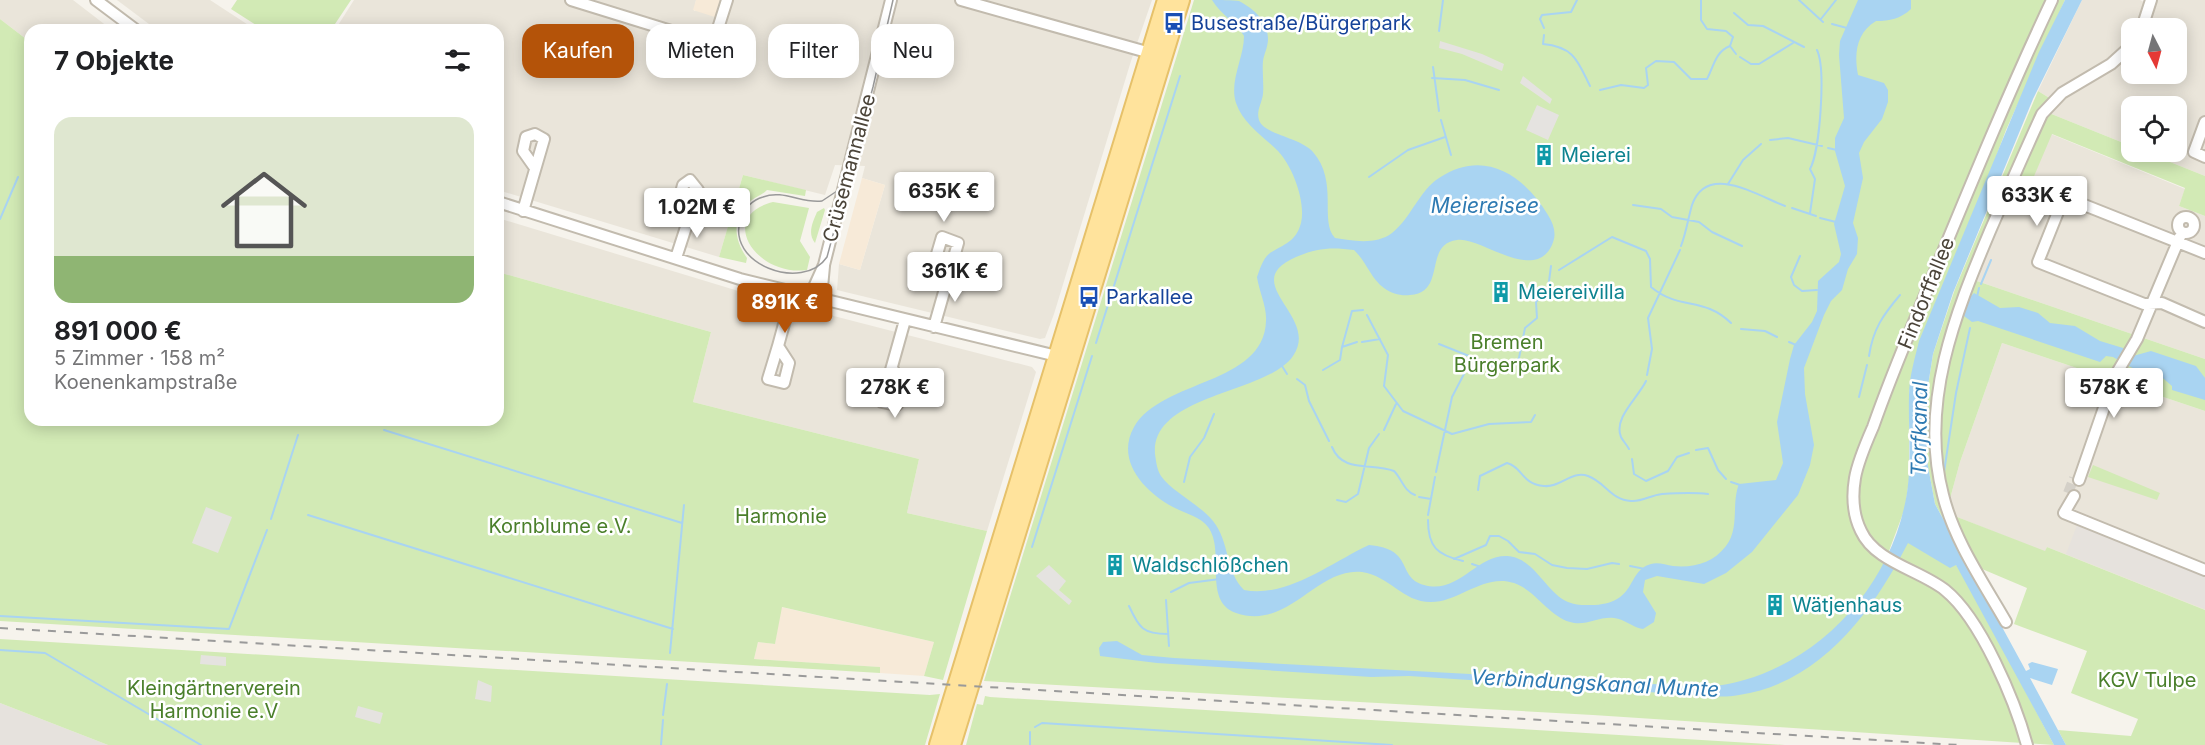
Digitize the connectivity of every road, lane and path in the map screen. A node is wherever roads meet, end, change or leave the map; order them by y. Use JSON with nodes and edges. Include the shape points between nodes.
{"nodes":[{"id":1,"x":96,"y":0,"type":"edge"},
{"id":2,"x":571,"y":0,"type":"edge"},
{"id":3,"x":727,"y":0,"type":"edge"},
{"id":4,"x":891,"y":0,"type":"edge"},
{"id":5,"x":961,"y":0,"type":"edge"},
{"id":6,"x":1166,"y":0,"type":"edge"},
{"id":7,"x":1181,"y":0,"type":"edge"},
{"id":8,"x":2052,"y":0,"type":"edge"},
{"id":9,"x":2151,"y":0,"type":"edge"},
{"id":10,"x":2145,"y":18,"type":"edge"},
{"id":11,"x":128,"y":24,"type":"edge"},
{"id":12,"x":1156,"y":55,"type":"junction"},
{"id":13,"x":2121,"y":55,"type":"edge"},
{"id":14,"x":2205,"y":122,"type":"edge"},
{"id":15,"x":2205,"y":157,"type":"edge"},
{"id":16,"x":535,"y":168,"type":"dead end"},
{"id":17,"x":504,"y":204,"type":"edge"},
{"id":18,"x":523,"y":211,"type":"junction"},
{"id":19,"x":690,"y":212,"type":"dead end"},
{"id":20,"x":2180,"y":237,"type":"junction"},
{"id":21,"x":2205,"y":253,"type":"edge"},
{"id":22,"x":676,"y":258,"type":"junction"},
{"id":23,"x":949,"y":272,"type":"dead end"},
{"id":24,"x":793,"y":291,"type":"junction"},
{"id":25,"x":816,"y":297,"type":"junction"},
{"id":26,"x":2152,"y":304,"type":"junction"},
{"id":27,"x":905,"y":320,"type":"junction"},
{"id":28,"x":2205,"y":322,"type":"edge"},
{"id":29,"x":934,"y":327,"type":"junction"},
{"id":30,"x":777,"y":346,"type":"dead end"},
{"id":31,"x":1063,"y":357,"type":"junction"},
{"id":32,"x":892,"y":368,"type":"dead end"},
{"id":33,"x":2077,"y":479,"type":"tunnel mouth"},
{"id":34,"x":2071,"y":494,"type":"tunnel mouth"},
{"id":35,"x":2205,"y":570,"type":"edge"},
{"id":36,"x":2006,"y":622,"type":"dead end"},
{"id":37,"x":938,"y":745,"type":"edge"},
{"id":38,"x":952,"y":745,"type":"edge"},
{"id":39,"x":2027,"y":745,"type":"edge"}],
"edges":[{"from":1,"to":11,"type":"street"},
{"from":2,"to":3,"type":"street","via":[[710,43]]},
{"from":4,"to":25,"type":"street","name":"Crüsemannallee","via":[[824,265],[824,286]]},
{"from":5,"to":12,"type":"street"},
{"from":6,"to":12,"type":"main road"},
{"from":7,"to":12,"type":"main road"},
{"from":8,"to":39,"type":"street","name":"Findorffallee","via":[[1888,385],[1856,475],[1854,505],[1861,532],[1870,544],[1935,583],[1964,608],[2014,706]]},
{"from":9,"to":10,"type":"street"},
{"from":12,"to":31,"type":"main road"},
{"from":13,"to":36,"type":"street","via":[[2062,93],[2042,114],[1968,282],[1943,362],[1936,402],[1943,496],[1974,566]]},
{"from":14,"to":15,"type":"street","via":[[2194,152]]},
{"from":16,"to":18,"type":"street"},
{"from":17,"to":18,"type":"street"},
{"from":18,"to":22,"type":"street"},
{"from":19,"to":22,"type":"street"},
{"from":20,"to":21,"type":"street"},
{"from":20,"to":26,"type":"street"},
{"from":20,"to":26,"type":"street","via":[[2064,197],[2038,261]]},
{"from":22,"to":24,"type":"street"},
{"from":23,"to":29,"type":"street"},
{"from":24,"to":25,"type":"street"},
{"from":24,"to":30,"type":"street"},
{"from":25,"to":27,"type":"street"},
{"from":26,"to":28,"type":"street","via":[[2162,303]]},
{"from":26,"to":33,"type":"street","via":[[2115,376]]},
{"from":27,"to":29,"type":"street"},
{"from":27,"to":32,"type":"street"},
{"from":29,"to":31,"type":"street"},
{"from":31,"to":37,"type":"main road"},
{"from":31,"to":38,"type":"main road"},
{"from":34,"to":35,"type":"street","via":[[2064,513]]}]}
